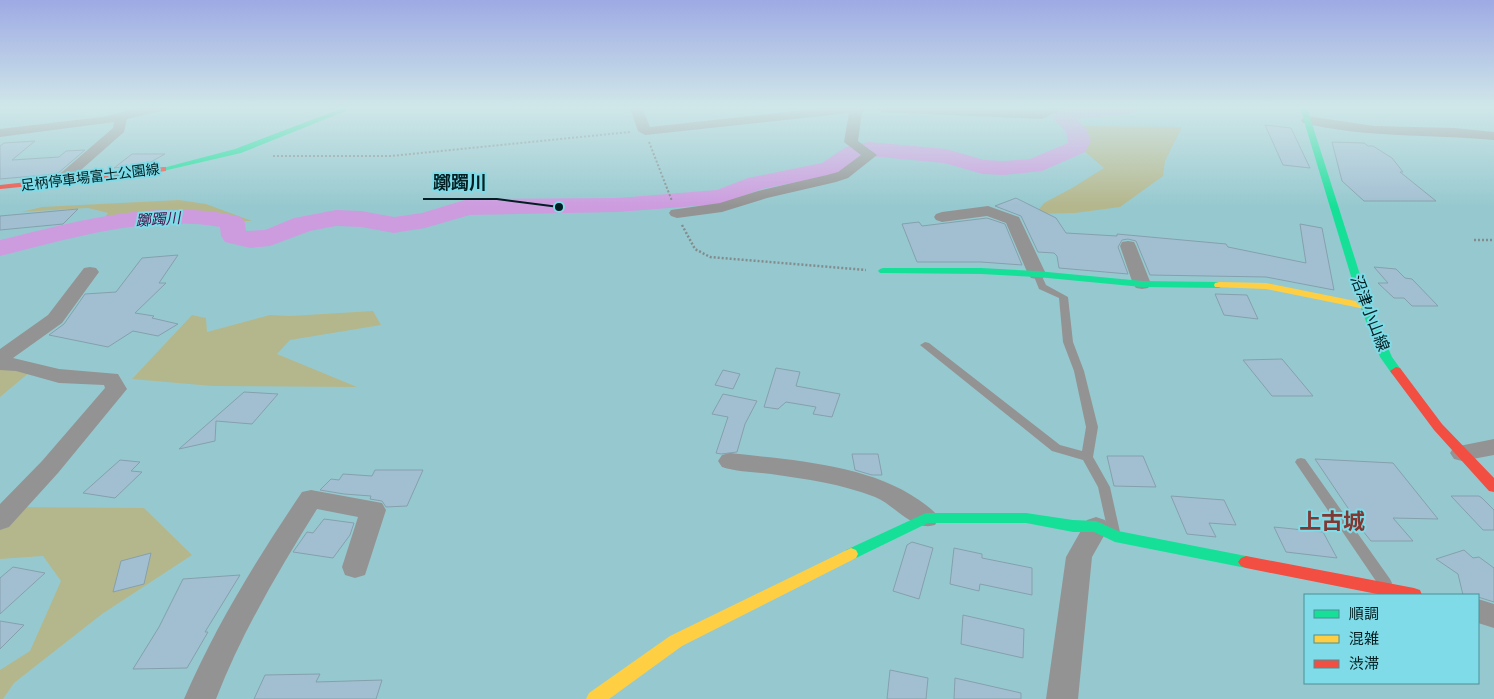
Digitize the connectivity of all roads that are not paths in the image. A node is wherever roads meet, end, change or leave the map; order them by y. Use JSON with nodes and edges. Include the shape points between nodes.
{"nodes":[{"id":1,"x":106,"y":141,"type":"edge"},
{"id":2,"x":267,"y":141,"type":"edge"},
{"id":3,"x":851,"y":141,"type":"edge"},
{"id":4,"x":1313,"y":141,"type":"edge"},
{"id":5,"x":60,"y":181,"type":"junction"},
{"id":6,"x":0,"y":187,"type":"edge"},
{"id":7,"x":677,"y":213,"type":"road end"},
{"id":8,"x":942,"y":216,"type":"dead end"},
{"id":9,"x":1128,"y":246,"type":"dead end"},
{"id":10,"x":883,"y":271,"type":"road end"},
{"id":11,"x":90,"y":272,"type":"dead end"},
{"id":12,"x":1037,"y":274,"type":"junction"},
{"id":13,"x":1142,"y":284,"type":"junction"},
{"id":14,"x":1364,"y":306,"type":"junction"},
{"id":15,"x":926,"y":345,"type":"dead end"},
{"id":16,"x":0,"y":358,"type":"edge"},
{"id":17,"x":0,"y":364,"type":"edge"},
{"id":18,"x":1494,"y":447,"type":"edge"},
{"id":19,"x":1462,"y":453,"type":"junction"},
{"id":20,"x":1087,"y":456,"type":"junction"},
{"id":21,"x":730,"y":461,"type":"dead end"},
{"id":22,"x":1301,"y":462,"type":"dead end"},
{"id":23,"x":1494,"y":487,"type":"edge"},
{"id":24,"x":926,"y":518,"type":"junction"},
{"id":25,"x":0,"y":520,"type":"edge"},
{"id":26,"x":1105,"y":532,"type":"junction"},
{"id":27,"x":355,"y":567,"type":"dead end"},
{"id":28,"x":1390,"y":590,"type":"junction"},
{"id":29,"x":1409,"y":594,"type":"edge"},
{"id":30,"x":1479,"y":611,"type":"edge"},
{"id":31,"x":1494,"y":616,"type":"edge"},
{"id":32,"x":200,"y":699,"type":"edge"},
{"id":33,"x":595,"y":699,"type":"edge"},
{"id":34,"x":1062,"y":699,"type":"edge"}],
"edges":[{"from":1,"to":5,"type":"street"},
{"from":2,"to":5,"type":"main road","name":"足柄停車場富士公園線","via":[[220,156],[134,173]]},
{"from":3,"to":7,"type":"street","via":[[870,155],[843,175],[722,207]]},
{"from":4,"to":14,"type":"main road","name":"沼津小山線"},
{"from":5,"to":6,"type":"main road","name":"足柄停車場富士公園線"},
{"from":8,"to":12,"type":"street","via":[[988,211],[1013,220]]},
{"from":9,"to":13,"type":"street"},
{"from":10,"to":12,"type":"main road"},
{"from":11,"to":16,"type":"street","via":[[55,319]]},
{"from":12,"to":13,"type":"main road"},
{"from":12,"to":20,"type":"lane","via":[[1042,287],[1063,297],[1068,342],[1079,371],[1092,427]]},
{"from":13,"to":14,"type":"main road","via":[[1266,286]]},
{"from":14,"to":19,"type":"main road","name":"沼津小山線","via":[[1386,357],[1415,398]]},
{"from":15,"to":20,"type":"lane","via":[[1056,448]]},
{"from":17,"to":25,"type":"street","via":[[59,376],[111,379],[116,389]]},
{"from":18,"to":19,"type":"street"},
{"from":19,"to":23,"type":"main road","name":"沼津小山線"},
{"from":20,"to":26,"type":"lane","via":[[1104,488]]},
{"from":21,"to":24,"type":"street","via":[[846,480],[885,492]]},
{"from":22,"to":28,"type":"lane"},
{"from":24,"to":26,"type":"main road","via":[[1026,518]]},
{"from":24,"to":33,"type":"main road","via":[[701,627]]},
{"from":26,"to":28,"type":"main road"},
{"from":26,"to":34,"type":"street","via":[[1079,557]]},
{"from":27,"to":32,"type":"street","via":[[373,510],[311,499],[264,570],[214,663]]},
{"from":28,"to":29,"type":"main road"},
{"from":30,"to":31,"type":"street"}]}
